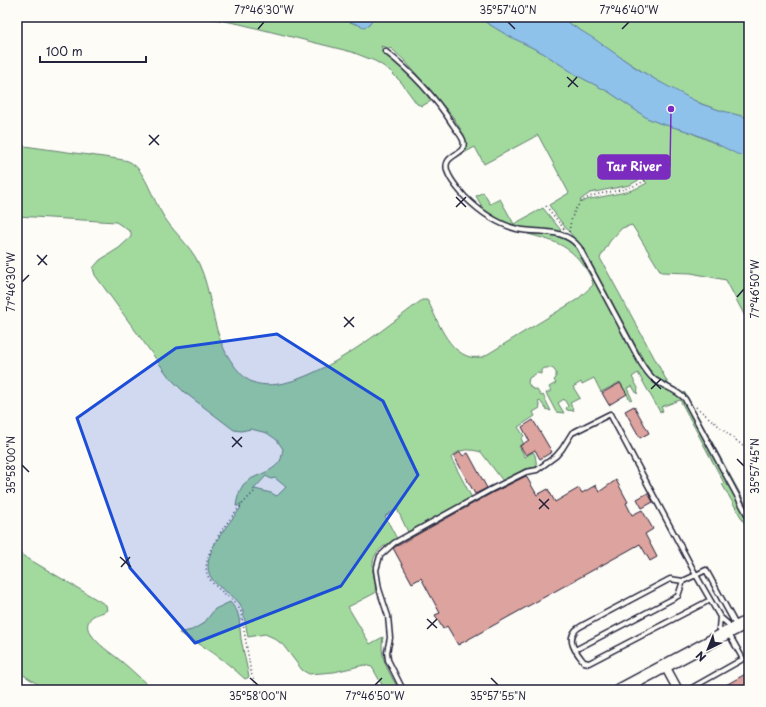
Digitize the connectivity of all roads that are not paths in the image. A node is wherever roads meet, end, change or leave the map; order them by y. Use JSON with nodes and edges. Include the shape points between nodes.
{"nodes":[{"id":1,"x":385,"y":51,"type":"dead end"},
{"id":2,"x":749,"y":518,"type":"edge"},
{"id":3,"x":696,"y":575,"type":"junction"},
{"id":4,"x":683,"y":581,"type":"junction"},
{"id":5,"x":710,"y":600,"type":"junction"},
{"id":6,"x":720,"y":617,"type":"junction"},
{"id":7,"x":749,"y":621,"type":"edge"},
{"id":8,"x":730,"y":631,"type":"junction"},
{"id":9,"x":575,"y":650,"type":"junction"},
{"id":10,"x":665,"y":666,"type":"junction"},
{"id":11,"x":697,"y":685,"type":"junction"},
{"id":12,"x":403,"y":690,"type":"edge"},
{"id":13,"x":620,"y":690,"type":"edge"},
{"id":14,"x":678,"y":690,"type":"edge"},
{"id":15,"x":689,"y":690,"type":"edge"},
{"id":16,"x":700,"y":690,"type":"edge"}],
"edges":[{"from":1,"to":2,"type":"lane","via":[[426,89],[446,113],[463,141],[460,152],[448,160],[446,166],[448,173],[465,196],[502,224],[518,229],[557,233],[574,240],[583,252],[646,371],[657,382],[680,393],[685,399]]},
{"from":3,"to":4,"type":"lane"},
{"from":3,"to":5,"type":"lane"},
{"from":3,"to":8,"type":"lane","via":[[706,570]]},
{"from":3,"to":12,"type":"lane","via":[[610,414],[572,433],[556,456],[538,470],[526,472],[490,490],[394,544],[380,556],[376,570],[388,616],[388,660]]},
{"from":4,"to":9,"type":"lane","via":[[678,596]]},
{"from":4,"to":9,"type":"lane","via":[[670,579],[575,630],[572,643]]},
{"from":5,"to":6,"type":"lane"},
{"from":5,"to":9,"type":"lane","via":[[590,663],[584,662]]},
{"from":6,"to":8,"type":"lane","via":[[728,624]]},
{"from":6,"to":8,"type":"lane","via":[[719,628]]},
{"from":7,"to":8,"type":"main road"},
{"from":8,"to":10,"type":"main road"},
{"from":8,"to":11,"type":"lane","via":[[743,659]]},
{"from":10,"to":13,"type":"main road"},
{"from":10,"to":14,"type":"street"},
{"from":11,"to":15,"type":"lane"},
{"from":11,"to":16,"type":"lane"}]}
